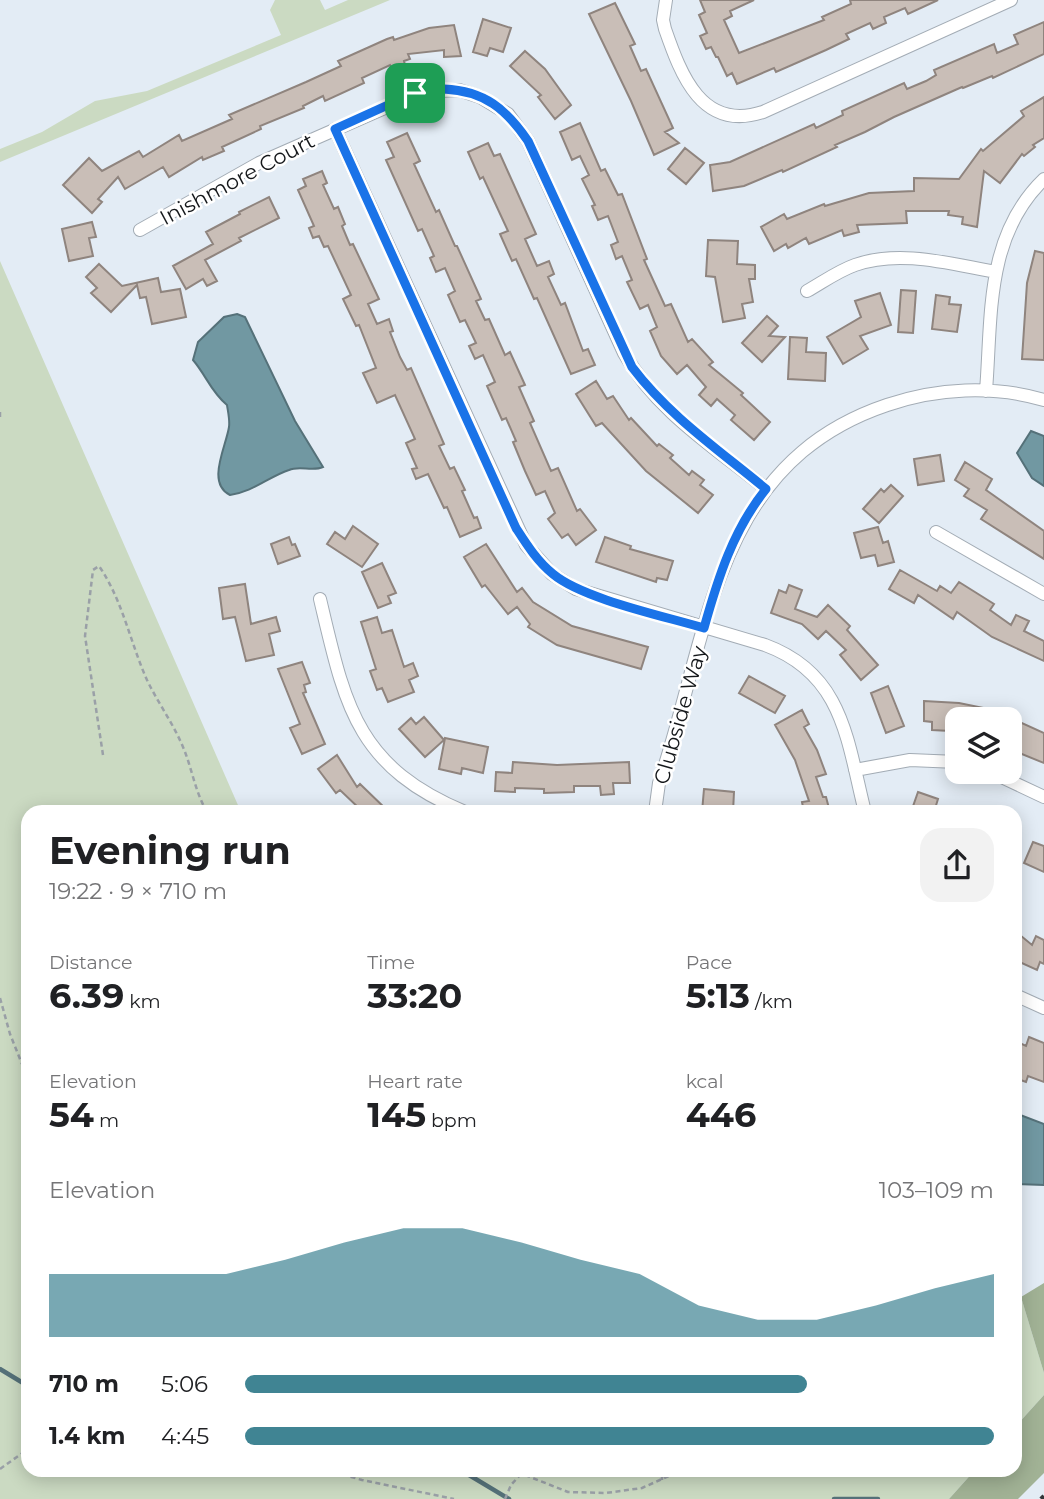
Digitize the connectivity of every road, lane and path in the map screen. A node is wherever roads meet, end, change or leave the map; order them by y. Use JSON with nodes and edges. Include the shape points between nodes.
{"nodes":[{"id":1,"x":666,"y":0,"type":"edge"},
{"id":2,"x":1011,"y":0,"type":"edge"},
{"id":3,"x":335,"y":129,"type":"junction"},
{"id":4,"x":1044,"y":179,"type":"edge"},
{"id":5,"x":140,"y":230,"type":"dead end"},
{"id":6,"x":996,"y":272,"type":"junction"},
{"id":7,"x":807,"y":291,"type":"dead end"},
{"id":8,"x":986,"y":391,"type":"junction"},
{"id":9,"x":1044,"y":400,"type":"edge"},
{"id":10,"x":0,"y":412,"type":"edge"},
{"id":11,"x":0,"y":417,"type":"edge"},
{"id":12,"x":766,"y":489,"type":"junction"},
{"id":13,"x":936,"y":532,"type":"dead end"},
{"id":14,"x":1044,"y":594,"type":"edge"},
{"id":15,"x":320,"y":599,"type":"dead end"},
{"id":16,"x":704,"y":628,"type":"junction"},
{"id":17,"x":103,"y":755,"type":"dead end"},
{"id":18,"x":945,"y":761,"type":"edge"},
{"id":19,"x":855,"y":770,"type":"junction"},
{"id":20,"x":1016,"y":784,"type":"edge"},
{"id":21,"x":1044,"y":797,"type":"edge"},
{"id":22,"x":203,"y":805,"type":"edge"},
{"id":23,"x":446,"y":805,"type":"edge"},
{"id":24,"x":656,"y":805,"type":"edge"},
{"id":25,"x":863,"y":805,"type":"edge"},
{"id":26,"x":0,"y":998,"type":"edge"},
{"id":27,"x":1022,"y":998,"type":"edge"},
{"id":28,"x":1044,"y":1008,"type":"edge"},
{"id":29,"x":21,"y":1062,"type":"edge"},
{"id":30,"x":21,"y":1454,"type":"edge"},
{"id":31,"x":0,"y":1469,"type":"edge"},
{"id":32,"x":351,"y":1477,"type":"edge"},
{"id":33,"x":516,"y":1477,"type":"edge"},
{"id":34,"x":530,"y":1477,"type":"edge"},
{"id":35,"x":668,"y":1477,"type":"edge"},
{"id":36,"x":662,"y":1480,"type":"joint"},
{"id":37,"x":454,"y":1499,"type":"edge"},
{"id":38,"x":505,"y":1499,"type":"edge"}],
"edges":[{"from":1,"to":2,"type":"street","via":[[665,29],[691,91],[718,112],[742,116],[763,112]]},
{"from":3,"to":5,"type":"street","name":"Inishmore Court","via":[[245,170]]},
{"from":3,"to":12,"type":"street","name":"Inishmore Court","via":[[428,90],[463,91],[501,108],[528,141],[624,353],[643,383],[672,413]]},
{"from":3,"to":16,"type":"street","via":[[526,545],[552,574],[576,589]]},
{"from":4,"to":6,"type":"street","via":[[1014,216]]},
{"from":6,"to":7,"type":"street","via":[[886,258],[842,271]]},
{"from":6,"to":8,"type":"street"},
{"from":8,"to":9,"type":"street","name":"Clubside Way"},
{"from":8,"to":12,"type":"street","name":"Clubside Way","via":[[928,394],[864,414],[810,446]]},
{"from":10,"to":11,"type":"path"},
{"from":12,"to":16,"type":"street","name":"Clubside Way","via":[[744,521],[718,578]]},
{"from":13,"to":14,"type":"street"},
{"from":15,"to":23,"type":"street","via":[[342,690],[364,734],[413,786]]},
{"from":16,"to":19,"type":"street","via":[[771,647],[808,670],[836,705]]},
{"from":16,"to":24,"type":"street","name":"Clubside Way"},
{"from":17,"to":22,"type":"path","via":[[85,636],[93,569],[99,566],[182,746]]},
{"from":18,"to":19,"type":"street","via":[[910,760]]},
{"from":19,"to":25,"type":"street"},
{"from":20,"to":21,"type":"street"},
{"from":26,"to":29,"type":"path"},
{"from":27,"to":28,"type":"street"},
{"from":30,"to":31,"type":"path"},
{"from":32,"to":37,"type":"path"},
{"from":33,"to":38,"type":"path"},
{"from":34,"to":36,"type":"path","via":[[568,1492],[606,1493]]},
{"from":35,"to":36,"type":"path"}]}
